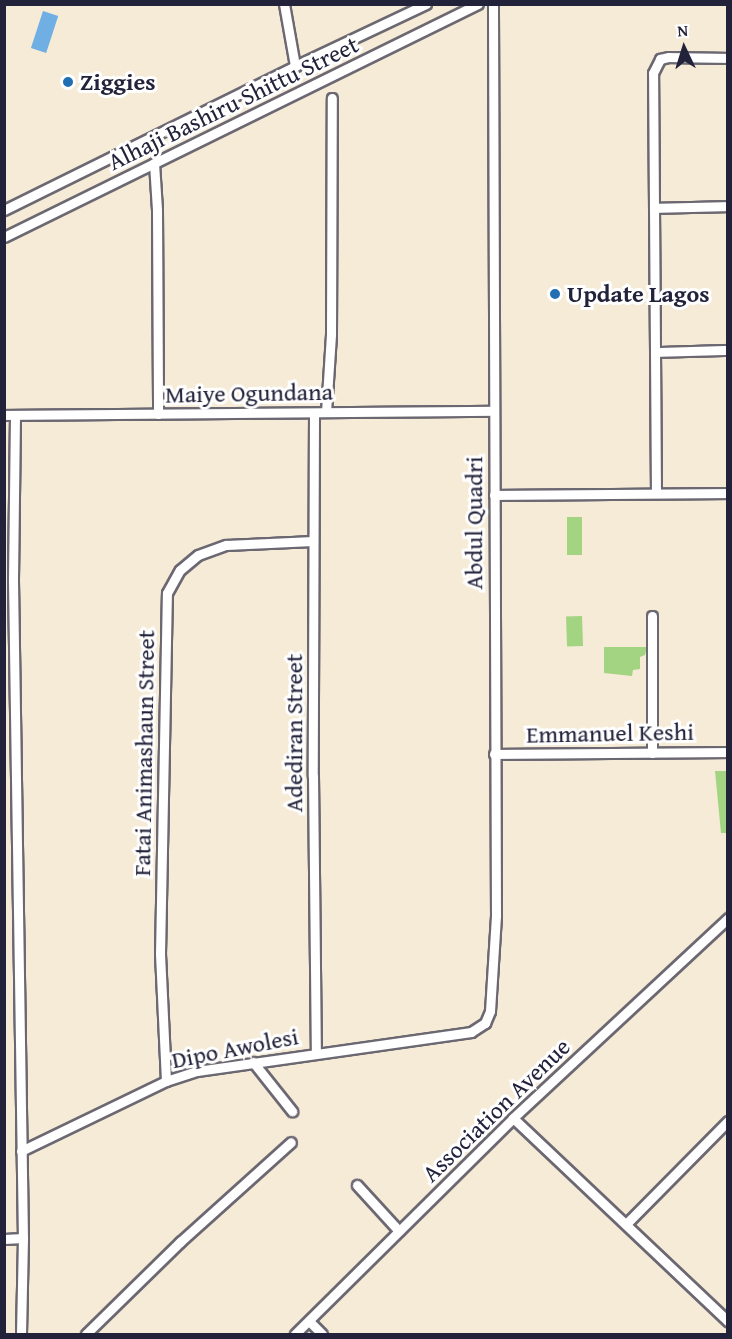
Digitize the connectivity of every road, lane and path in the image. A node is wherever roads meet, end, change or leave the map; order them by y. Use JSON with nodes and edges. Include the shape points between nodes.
{"nodes":[{"id":1,"x":284,"y":4,"type":"edge"},
{"id":2,"x":426,"y":4,"type":"edge"},
{"id":3,"x":478,"y":4,"type":"edge"},
{"id":4,"x":493,"y":4,"type":"edge"},
{"id":5,"x":728,"y":58,"type":"edge"},
{"id":6,"x":295,"y":66,"type":"junction"},
{"id":7,"x":332,"y":98,"type":"dead end"},
{"id":8,"x":154,"y":163,"type":"junction"},
{"id":9,"x":728,"y":206,"type":"edge"},
{"id":10,"x":654,"y":208,"type":"junction"},
{"id":11,"x":4,"y":210,"type":"edge"},
{"id":12,"x":4,"y":237,"type":"edge"},
{"id":13,"x":728,"y":350,"type":"edge"},
{"id":14,"x":656,"y":352,"type":"junction"},
{"id":15,"x":494,"y":411,"type":"junction"},
{"id":16,"x":326,"y":412,"type":"junction"},
{"id":17,"x":314,"y":413,"type":"junction"},
{"id":18,"x":158,"y":414,"type":"junction"},
{"id":19,"x":4,"y":415,"type":"edge"},
{"id":20,"x":15,"y":415,"type":"junction"},
{"id":21,"x":728,"y":493,"type":"edge"},
{"id":22,"x":656,"y":494,"type":"junction"},
{"id":23,"x":494,"y":495,"type":"junction"},
{"id":24,"x":313,"y":542,"type":"junction"},
{"id":25,"x":652,"y":616,"type":"dead end"},
{"id":26,"x":728,"y":752,"type":"edge"},
{"id":27,"x":652,"y":753,"type":"junction"},
{"id":28,"x":494,"y":754,"type":"junction"},
{"id":29,"x":728,"y":918,"type":"edge"},
{"id":30,"x":471,"y":1032,"type":"joint"},
{"id":31,"x":316,"y":1053,"type":"junction"},
{"id":32,"x":253,"y":1062,"type":"junction"},
{"id":33,"x":166,"y":1081,"type":"junction"},
{"id":34,"x":292,"y":1111,"type":"dead end"},
{"id":35,"x":513,"y":1118,"type":"junction"},
{"id":36,"x":728,"y":1121,"type":"edge"},
{"id":37,"x":291,"y":1142,"type":"dead end"},
{"id":38,"x":21,"y":1151,"type":"junction"},
{"id":39,"x":357,"y":1185,"type":"dead end"},
{"id":40,"x":626,"y":1224,"type":"junction"},
{"id":41,"x":399,"y":1231,"type":"junction"},
{"id":42,"x":23,"y":1238,"type":"junction"},
{"id":43,"x":4,"y":1239,"type":"edge"},
{"id":44,"x":309,"y":1321,"type":"junction"},
{"id":45,"x":728,"y":1321,"type":"edge"},
{"id":46,"x":21,"y":1335,"type":"edge"},
{"id":47,"x":86,"y":1335,"type":"edge"},
{"id":48,"x":295,"y":1335,"type":"edge"},
{"id":49,"x":321,"y":1335,"type":"edge"}],
"edges":[{"from":1,"to":6,"type":"street"},
{"from":2,"to":6,"type":"street","name":"Alhaji Bashiru Shittu Street"},
{"from":3,"to":8,"type":"street","name":"Alhaji Bashiru Shittu Street"},
{"from":4,"to":15,"type":"street","name":"Abdul Quadri"},
{"from":5,"to":10,"type":"street","via":[[669,57],[660,59],[656,65]]},
{"from":6,"to":11,"type":"street","name":"Alhaji Bashiru Shittu Street"},
{"from":7,"to":16,"type":"street","via":[[331,334]]},
{"from":8,"to":12,"type":"street","name":"Alhaji Bashiru Shittu Street"},
{"from":8,"to":18,"type":"street"},
{"from":9,"to":10,"type":"street"},
{"from":10,"to":14,"type":"street"},
{"from":13,"to":14,"type":"street"},
{"from":14,"to":22,"type":"street"},
{"from":15,"to":16,"type":"street","name":"Maiye Ogundana"},
{"from":15,"to":23,"type":"street","name":"Abdul Quadri"},
{"from":16,"to":17,"type":"street","name":"Maiye Ogundana"},
{"from":17,"to":18,"type":"street","name":"Maiye Ogundana"},
{"from":17,"to":24,"type":"street","name":"Adediran Street"},
{"from":18,"to":20,"type":"street","name":"Maiye Ogundana"},
{"from":19,"to":20,"type":"street","name":"Maiye Ogundana"},
{"from":20,"to":38,"type":"street","via":[[13,581]]},
{"from":21,"to":22,"type":"street"},
{"from":22,"to":23,"type":"street"},
{"from":23,"to":28,"type":"street","name":"Abdul Quadri"},
{"from":24,"to":31,"type":"street","name":"Adediran Street"},
{"from":24,"to":33,"type":"street","name":"Fatai Animashaun Street","via":[[226,546],[198,555],[180,570],[167,593],[160,954]]},
{"from":25,"to":27,"type":"street"},
{"from":26,"to":27,"type":"street","name":"Emmanuel Keshi"},
{"from":27,"to":28,"type":"street","name":"Emmanuel Keshi"},
{"from":28,"to":30,"type":"street","name":"Abdul Quadri","via":[[496,916],[490,1011],[485,1023]]},
{"from":29,"to":35,"type":"street","name":"Association Avenue"},
{"from":30,"to":31,"type":"street","name":"Dipo Awolesi"},
{"from":31,"to":32,"type":"street","name":"Dipo Awolesi"},
{"from":32,"to":33,"type":"street","name":"Dipo Awolesi","via":[[197,1071]]},
{"from":32,"to":34,"type":"street"},
{"from":33,"to":38,"type":"street","name":"Dipo Awolesi"},
{"from":35,"to":40,"type":"street"},
{"from":35,"to":41,"type":"street","name":"Association Avenue"},
{"from":36,"to":40,"type":"street"},
{"from":37,"to":47,"type":"street","via":[[180,1242]]},
{"from":38,"to":42,"type":"street"},
{"from":39,"to":41,"type":"street"},
{"from":40,"to":45,"type":"street"},
{"from":41,"to":44,"type":"street","name":"Association Avenue"},
{"from":42,"to":43,"type":"street"},
{"from":42,"to":46,"type":"street"},
{"from":44,"to":48,"type":"street","name":"Association Avenue"},
{"from":44,"to":49,"type":"street"}]}
